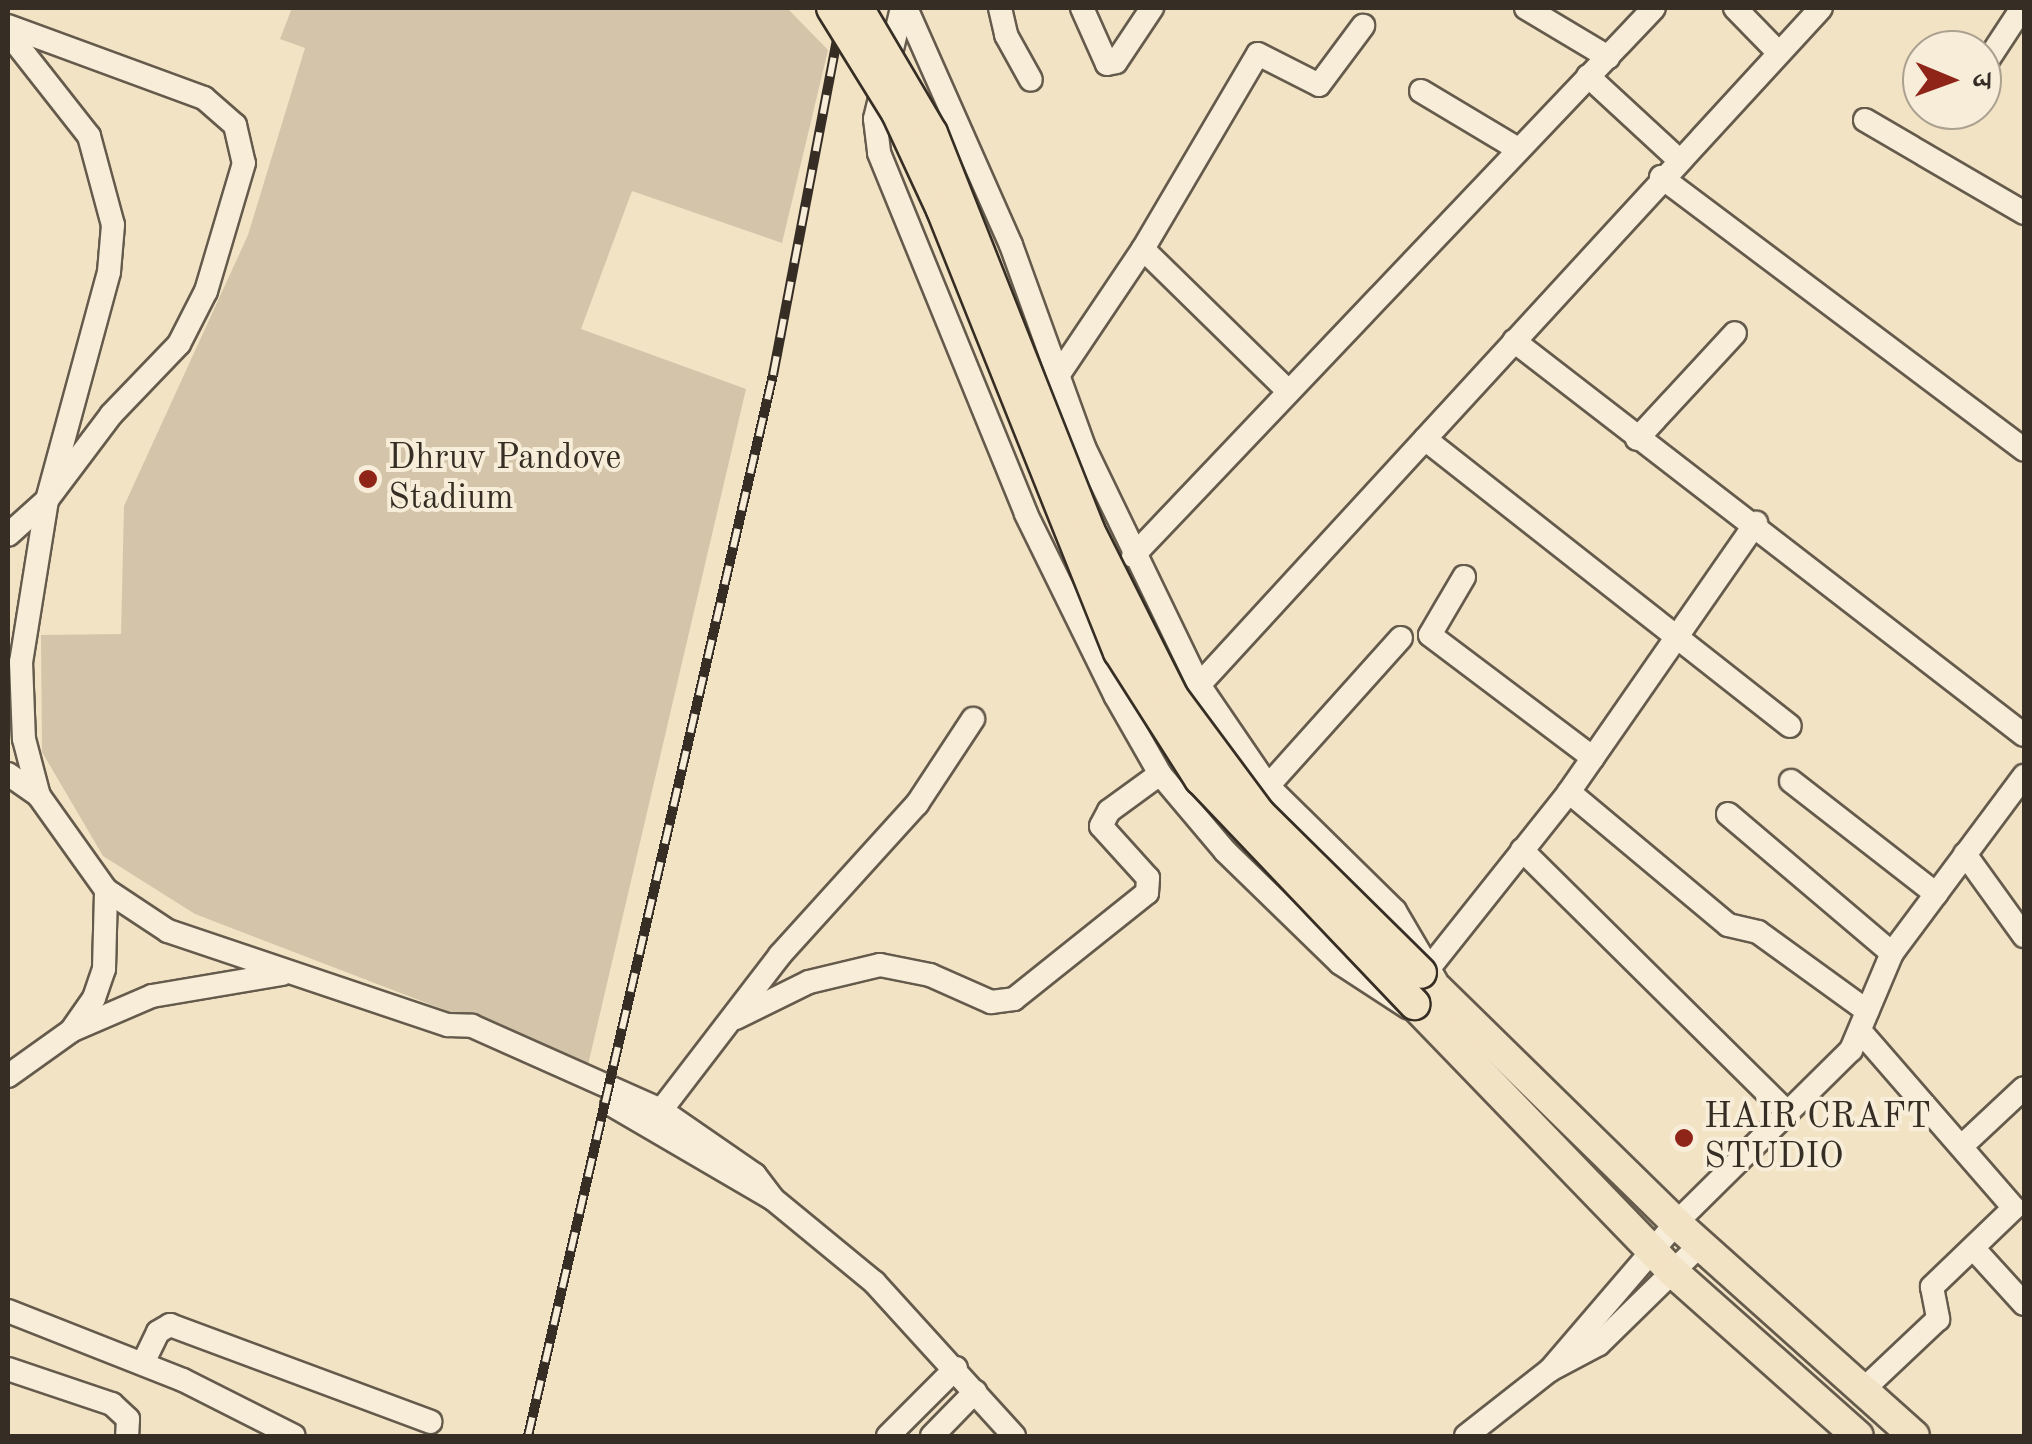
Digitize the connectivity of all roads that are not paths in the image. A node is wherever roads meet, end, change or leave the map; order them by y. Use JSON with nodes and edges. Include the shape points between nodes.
{"nodes":[{"id":1,"x":832,"y":8,"type":"edge"},
{"id":2,"x":858,"y":8,"type":"edge"},
{"id":3,"x":904,"y":8,"type":"edge"},
{"id":4,"x":1000,"y":8,"type":"edge"},
{"id":5,"x":1082,"y":8,"type":"edge"},
{"id":6,"x":1152,"y":8,"type":"edge"},
{"id":7,"x":1526,"y":8,"type":"edge"},
{"id":8,"x":1735,"y":8,"type":"edge"},
{"id":9,"x":1821,"y":8,"type":"edge"},
{"id":10,"x":2022,"y":8,"type":"edge"},
{"id":11,"x":1648,"y":10,"type":"edge"},
{"id":12,"x":1363,"y":26,"type":"dead end"},
{"id":13,"x":8,"y":30,"type":"edge"},
{"id":14,"x":2002,"y":38,"type":"edge"},
{"id":15,"x":1776,"y":50,"type":"junction"},
{"id":16,"x":1608,"y":56,"type":"junction"},
{"id":17,"x":1588,"y":76,"type":"junction"},
{"id":18,"x":1031,"y":80,"type":"dead end"},
{"id":19,"x":1421,"y":91,"type":"dead end"},
{"id":20,"x":1865,"y":120,"type":"dead end"},
{"id":21,"x":1518,"y":149,"type":"junction"},
{"id":22,"x":1678,"y":159,"type":"junction"},
{"id":23,"x":1662,"y":177,"type":"junction"},
{"id":24,"x":2024,"y":213,"type":"edge"},
{"id":25,"x":1142,"y":249,"type":"junction"},
{"id":26,"x":1735,"y":333,"type":"dead end"},
{"id":27,"x":1514,"y":341,"type":"junction"},
{"id":28,"x":1057,"y":377,"type":"junction"},
{"id":29,"x":1286,"y":388,"type":"junction"},
{"id":30,"x":1425,"y":439,"type":"junction"},
{"id":31,"x":1638,"y":439,"type":"junction"},
{"id":32,"x":2024,"y":450,"type":"edge"},
{"id":33,"x":47,"y":500,"type":"junction"},
{"id":34,"x":1756,"y":523,"type":"junction"},
{"id":35,"x":8,"y":534,"type":"edge"},
{"id":36,"x":1133,"y":556,"type":"junction"},
{"id":37,"x":1464,"y":577,"type":"dead end"},
{"id":38,"x":1678,"y":634,"type":"junction"},
{"id":39,"x":1400,"y":638,"type":"dead end"},
{"id":40,"x":1199,"y":686,"type":"junction"},
{"id":41,"x":973,"y":719,"type":"dead end"},
{"id":42,"x":1790,"y":726,"type":"dead end"},
{"id":43,"x":2024,"y":735,"type":"edge"},
{"id":44,"x":1593,"y":758,"type":"junction"},
{"id":45,"x":8,"y":774,"type":"edge"},
{"id":46,"x":1160,"y":774,"type":"junction"},
{"id":47,"x":1792,"y":781,"type":"dead end"},
{"id":48,"x":2023,"y":783,"type":"edge"},
{"id":49,"x":1268,"y":786,"type":"junction"},
{"id":50,"x":1569,"y":792,"type":"junction"},
{"id":51,"x":38,"y":796,"type":"junction"},
{"id":52,"x":1728,"y":814,"type":"dead end"},
{"id":53,"x":1522,"y":850,"type":"junction"},
{"id":54,"x":1965,"y":854,"type":"junction"},
{"id":55,"x":106,"y":890,"type":"junction"},
{"id":56,"x":1936,"y":894,"type":"junction"},
{"id":57,"x":2024,"y":936,"type":"edge"},
{"id":58,"x":1892,"y":953,"type":"junction"},
{"id":59,"x":290,"y":973,"type":"junction"},
{"id":60,"x":1427,"y":991,"type":"junction"},
{"id":61,"x":736,"y":1018,"type":"junction"},
{"id":62,"x":1864,"y":1021,"type":"junction"},
{"id":63,"x":71,"y":1031,"type":"junction"},
{"id":64,"x":8,"y":1076,"type":"edge"},
{"id":65,"x":2024,"y":1088,"type":"edge"},
{"id":66,"x":1788,"y":1113,"type":"junction"},
{"id":67,"x":656,"y":1117,"type":"junction"},
{"id":68,"x":1963,"y":1145,"type":"junction"},
{"id":69,"x":1676,"y":1223,"type":"junction"},
{"id":70,"x":1700,"y":1246,"type":"junction"},
{"id":71,"x":1974,"y":1248,"type":"junction"},
{"id":72,"x":1662,"y":1261,"type":"junction"},
{"id":73,"x":2024,"y":1304,"type":"edge"},
{"id":74,"x":8,"y":1311,"type":"edge"},
{"id":75,"x":144,"y":1363,"type":"junction"},
{"id":76,"x":956,"y":1368,"type":"junction"},
{"id":77,"x":8,"y":1369,"type":"edge"},
{"id":78,"x":1864,"y":1389,"type":"junction"},
{"id":79,"x":975,"y":1392,"type":"junction"},
{"id":80,"x":431,"y":1422,"type":"dead end"},
{"id":81,"x":126,"y":1436,"type":"edge"},
{"id":82,"x":294,"y":1436,"type":"edge"},
{"id":83,"x":888,"y":1436,"type":"edge"},
{"id":84,"x":932,"y":1436,"type":"edge"},
{"id":85,"x":1014,"y":1436,"type":"edge"},
{"id":86,"x":1466,"y":1436,"type":"edge"},
{"id":87,"x":1858,"y":1436,"type":"edge"},
{"id":88,"x":1914,"y":1436,"type":"edge"}],
"edges":[{"from":1,"to":60,"type":"main road","bridge":true,"via":[[896,114],[942,210],[1119,652],[1200,779]]},
{"from":2,"to":60,"type":"main road","bridge":true,"via":[[932,133],[1089,530],[1173,697],[1260,814]]},
{"from":3,"to":28,"type":"street","via":[[1011,245]]},
{"from":3,"to":46,"type":"street","via":[[875,119],[879,153],[1044,534]]},
{"from":4,"to":18,"type":"street","via":[[1006,35]]},
{"from":5,"to":6,"type":"street","via":[[1107,64],[1116,62]]},
{"from":7,"to":16,"type":"street"},
{"from":8,"to":15,"type":"street"},
{"from":9,"to":15,"type":"street"},
{"from":10,"to":14,"type":"street"},
{"from":11,"to":16,"type":"street"},
{"from":12,"to":25,"type":"street","via":[[1319,85],[1258,54]]},
{"from":13,"to":33,"type":"street","via":[[81,122],[105,180],[113,225],[110,272]]},
{"from":13,"to":33,"type":"street","via":[[204,98],[235,125],[244,163],[194,317]]},
{"from":15,"to":22,"type":"street"},
{"from":16,"to":17,"type":"street"},
{"from":17,"to":21,"type":"street"},
{"from":17,"to":22,"type":"street"},
{"from":19,"to":21,"type":"street"},
{"from":20,"to":24,"type":"street"},
{"from":21,"to":29,"type":"street"},
{"from":22,"to":23,"type":"street"},
{"from":23,"to":27,"type":"street"},
{"from":23,"to":32,"type":"street"},
{"from":25,"to":28,"type":"street"},
{"from":25,"to":29,"type":"street"},
{"from":26,"to":31,"type":"street"},
{"from":27,"to":30,"type":"street"},
{"from":27,"to":31,"type":"street"},
{"from":28,"to":36,"type":"street","via":[[1104,509]]},
{"from":29,"to":36,"type":"street"},
{"from":30,"to":38,"type":"street"},
{"from":30,"to":40,"type":"street"},
{"from":31,"to":34,"type":"street"},
{"from":33,"to":35,"type":"street"},
{"from":33,"to":51,"type":"street","via":[[20,691]]},
{"from":34,"to":38,"type":"street"},
{"from":34,"to":43,"type":"street"},
{"from":36,"to":40,"type":"street"},
{"from":37,"to":44,"type":"street","via":[[1430,635]]},
{"from":38,"to":42,"type":"street"},
{"from":38,"to":44,"type":"street"},
{"from":39,"to":49,"type":"street"},
{"from":40,"to":49,"type":"street"},
{"from":41,"to":61,"type":"street","via":[[917,804],[780,955]]},
{"from":44,"to":50,"type":"street"},
{"from":45,"to":51,"type":"street"},
{"from":46,"to":60,"type":"street","via":[[1225,851],[1340,963]]},
{"from":46,"to":61,"type":"street","via":[[1109,811],[1101,826],[1148,878],[1147,893],[1014,998],[991,1002],[930,975],[880,965],[809,982]]},
{"from":47,"to":56,"type":"street"},
{"from":48,"to":54,"type":"street"},
{"from":49,"to":60,"type":"street","via":[[1394,911]]},
{"from":50,"to":53,"type":"street"},
{"from":50,"to":62,"type":"street","via":[[1728,925],[1758,932]]},
{"from":51,"to":55,"type":"street"},
{"from":52,"to":58,"type":"street"},
{"from":53,"to":60,"type":"street"},
{"from":53,"to":66,"type":"street"},
{"from":54,"to":56,"type":"street"},
{"from":54,"to":57,"type":"street"},
{"from":55,"to":59,"type":"street","via":[[196,944]]},
{"from":55,"to":63,"type":"street","via":[[104,970]]},
{"from":56,"to":58,"type":"street"},
{"from":58,"to":62,"type":"street"},
{"from":59,"to":63,"type":"street","via":[[152,996]]},
{"from":59,"to":67,"type":"street","via":[[448,1025],[472,1026]]},
{"from":60,"to":69,"type":"main road"},
{"from":60,"to":72,"type":"main road"},
{"from":61,"to":67,"type":"street"},
{"from":62,"to":66,"type":"street","via":[[1840,1063]]},
{"from":62,"to":68,"type":"street"},
{"from":63,"to":64,"type":"street"},
{"from":65,"to":68,"type":"street"},
{"from":66,"to":69,"type":"street"},
{"from":67,"to":76,"type":"street","via":[[755,1175],[773,1200],[874,1282]]},
{"from":68,"to":71,"type":"street","via":[[2014,1208]]},
{"from":69,"to":70,"type":"main road"},
{"from":69,"to":72,"type":"street"},
{"from":70,"to":72,"type":"street"},
{"from":70,"to":78,"type":"main road"},
{"from":71,"to":73,"type":"street"},
{"from":71,"to":78,"type":"street","via":[[1930,1292],[1938,1319]]},
{"from":72,"to":86,"type":"street","via":[[1599,1344],[1550,1370]]},
{"from":72,"to":87,"type":"main road"},
{"from":74,"to":75,"type":"street"},
{"from":75,"to":80,"type":"street","via":[[158,1332],[170,1325]]},
{"from":75,"to":82,"type":"street"},
{"from":76,"to":79,"type":"street"},
{"from":76,"to":83,"type":"street"},
{"from":77,"to":81,"type":"street","via":[[112,1404],[128,1418]]},
{"from":78,"to":88,"type":"main road"},
{"from":79,"to":84,"type":"street"},
{"from":79,"to":85,"type":"street"}]}
